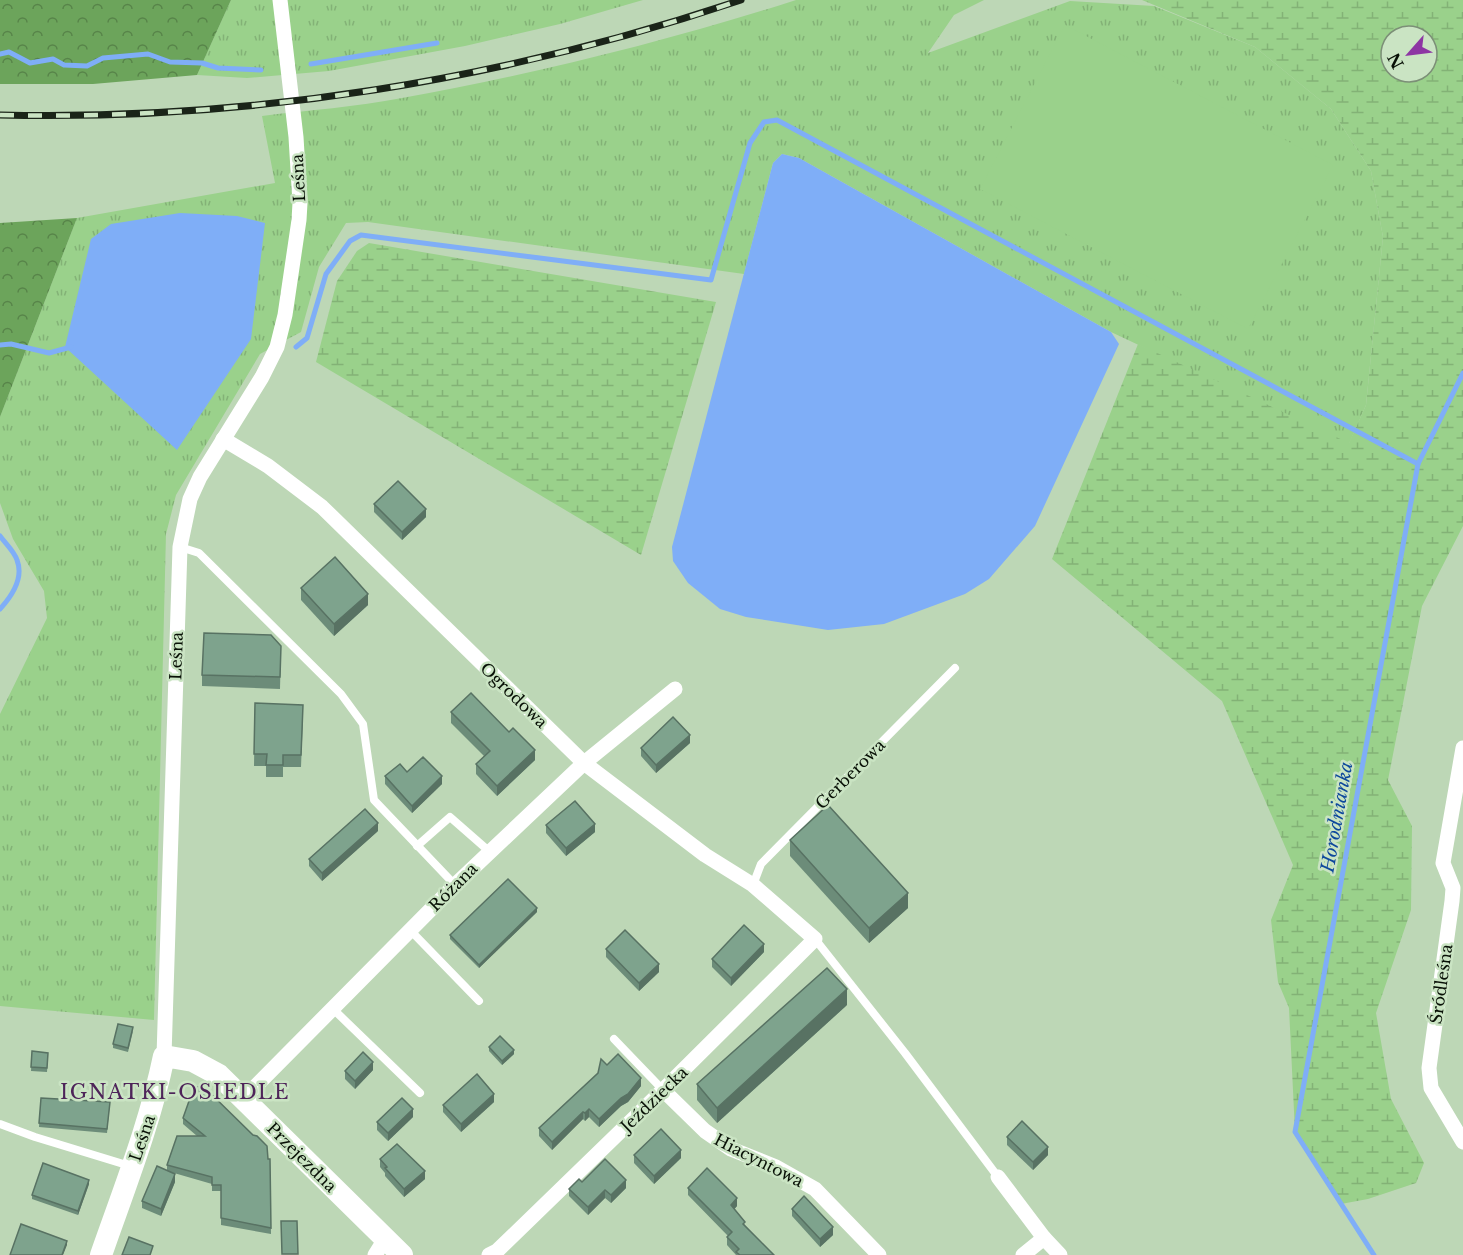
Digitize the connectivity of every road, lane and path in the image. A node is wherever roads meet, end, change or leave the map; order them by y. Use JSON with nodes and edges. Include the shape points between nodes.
{"nodes":[{"id":1,"x":280,"y":0,"type":"edge"},
{"id":2,"x":223,"y":439,"type":"junction"},
{"id":3,"x":180,"y":547,"type":"junction"},
{"id":4,"x":955,"y":668,"type":"dead end"},
{"id":5,"x":675,"y":689,"type":"dead end"},
{"id":6,"x":1463,"y":748,"type":"edge"},
{"id":7,"x":584,"y":763,"type":"junction"},
{"id":8,"x":417,"y":846,"type":"junction"},
{"id":9,"x":490,"y":852,"type":"junction"},
{"id":10,"x":455,"y":885,"type":"junction"},
{"id":11,"x":753,"y":885,"type":"junction"},
{"id":12,"x":1458,"y":902,"type":"edge"},
{"id":13,"x":410,"y":930,"type":"junction"},
{"id":14,"x":815,"y":939,"type":"junction"},
{"id":15,"x":479,"y":1001,"type":"dead end"},
{"id":16,"x":331,"y":1007,"type":"junction"},
{"id":17,"x":614,"y":1039,"type":"dead end"},
{"id":18,"x":164,"y":1056,"type":"junction"},
{"id":19,"x":663,"y":1090,"type":"junction"},
{"id":20,"x":420,"y":1093,"type":"dead end"},
{"id":21,"x":244,"y":1098,"type":"junction"},
{"id":22,"x":0,"y":1124,"type":"edge"},
{"id":23,"x":1463,"y":1142,"type":"edge"},
{"id":24,"x":132,"y":1167,"type":"junction"},
{"id":25,"x":998,"y":1177,"type":"joint"},
{"id":26,"x":1044,"y":1238,"type":"junction"},
{"id":27,"x":380,"y":1247,"type":"edge"},
{"id":28,"x":101,"y":1255,"type":"edge"},
{"id":29,"x":402,"y":1255,"type":"edge"},
{"id":30,"x":489,"y":1255,"type":"edge"},
{"id":31,"x":879,"y":1255,"type":"edge"},
{"id":32,"x":1023,"y":1255,"type":"edge"},
{"id":33,"x":1060,"y":1255,"type":"edge"}],
"edges":[{"from":1,"to":2,"type":"street","name":"Leśna","via":[[296,137],[299,220],[277,347]]},
{"from":2,"to":3,"type":"street","name":"Leśna","via":[[190,499]]},
{"from":2,"to":7,"type":"street","name":"Ogrodowa","via":[[268,466],[322,507]]},
{"from":3,"to":8,"type":"lane","via":[[200,554],[341,694],[363,724],[374,800]]},
{"from":3,"to":18,"type":"street","name":"Leśna"},
{"from":4,"to":11,"type":"lane","name":"Gerberowa","via":[[761,864]]},
{"from":5,"to":7,"type":"street","name":"Różana"},
{"from":6,"to":12,"type":"street","name":"Śródleśna","via":[[1443,863]]},
{"from":7,"to":9,"type":"street","name":"Różana"},
{"from":7,"to":11,"type":"street","name":"Ogrodowa","via":[[705,855]]},
{"from":8,"to":9,"type":"lane","via":[[450,817]]},
{"from":8,"to":10,"type":"lane"},
{"from":9,"to":10,"type":"street","name":"Różana"},
{"from":10,"to":13,"type":"street","name":"Różana"},
{"from":11,"to":14,"type":"street","name":"Ogrodowa"},
{"from":12,"to":23,"type":"street","name":"Śródleśna","via":[[1429,1068],[1431,1088]]},
{"from":13,"to":15,"type":"lane"},
{"from":13,"to":16,"type":"street","name":"Różana"},
{"from":14,"to":19,"type":"street","name":"Jeździecka"},
{"from":14,"to":25,"type":"lane"},
{"from":16,"to":20,"type":"lane"},
{"from":16,"to":21,"type":"street","name":"Różana"},
{"from":17,"to":19,"type":"lane"},
{"from":18,"to":21,"type":"street","name":"Przejezdna","via":[[202,1064]]},
{"from":18,"to":24,"type":"street","name":"Leśna"},
{"from":19,"to":30,"type":"street","name":"Jeździecka"},
{"from":19,"to":31,"type":"street","name":"Hiacyntowa","via":[[705,1131],[731,1149],[776,1167],[815,1189]]},
{"from":21,"to":27,"type":"street","name":"Przejezdna"},
{"from":22,"to":24,"type":"lane"},
{"from":24,"to":28,"type":"street","name":"Leśna"},
{"from":25,"to":26,"type":"street"},
{"from":26,"to":32,"type":"street"},
{"from":26,"to":33,"type":"street"},
{"from":27,"to":29,"type":"street","name":"Przejezdna"}]}
